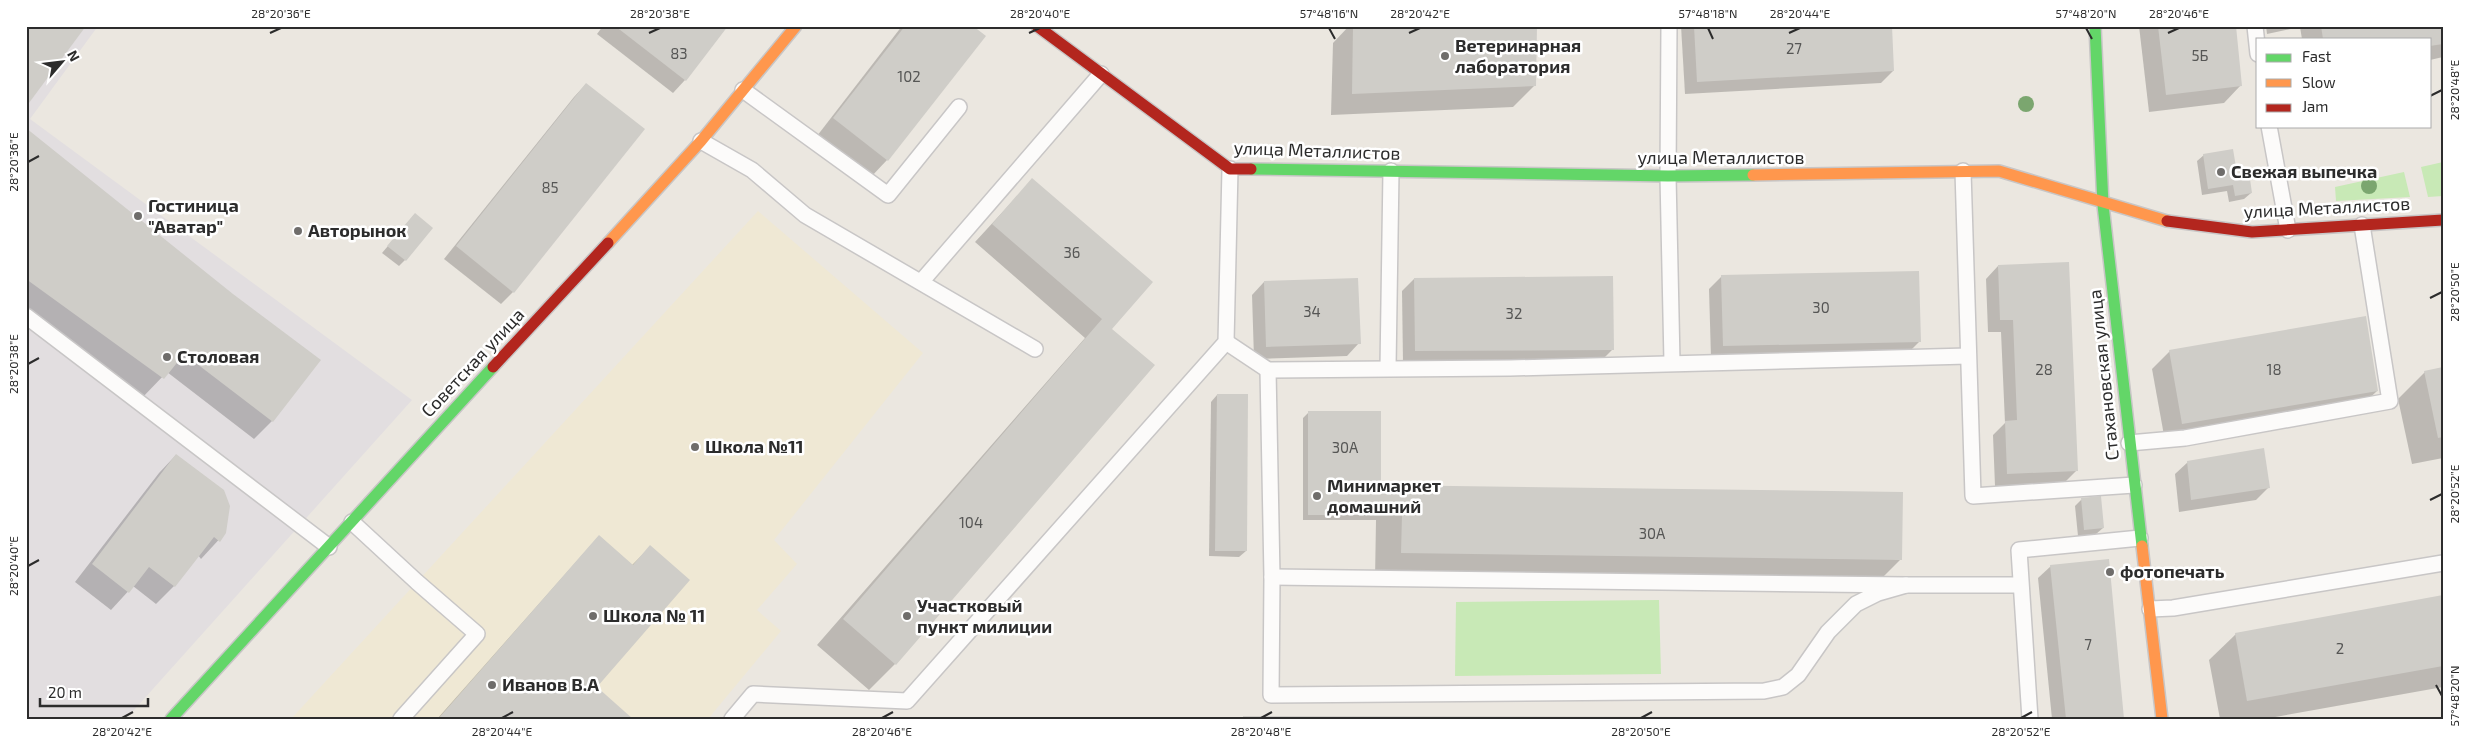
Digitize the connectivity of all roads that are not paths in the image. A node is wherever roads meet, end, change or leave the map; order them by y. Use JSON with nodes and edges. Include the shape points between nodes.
{"nodes":[{"id":1,"x":796,"y":26,"type":"edge"},
{"id":2,"x":1037,"y":26,"type":"edge"},
{"id":3,"x":1669,"y":26,"type":"edge"},
{"id":4,"x":2095,"y":26,"type":"edge"},
{"id":5,"x":2254,"y":26,"type":"edge"},
{"id":6,"x":2256,"y":40,"type":"edge"},
{"id":7,"x":1101,"y":74,"type":"junction"},
{"id":8,"x":743,"y":90,"type":"junction"},
{"id":9,"x":959,"y":107,"type":"dead end"},
{"id":10,"x":2269,"y":128,"type":"edge"},
{"id":11,"x":701,"y":141,"type":"junction"},
{"id":12,"x":1230,"y":168,"type":"junction"},
{"id":13,"x":1391,"y":171,"type":"junction"},
{"id":14,"x":1962,"y":172,"type":"junction"},
{"id":15,"x":1668,"y":176,"type":"junction"},
{"id":16,"x":2103,"y":204,"type":"junction"},
{"id":17,"x":2443,"y":220,"type":"edge"},
{"id":18,"x":2362,"y":225,"type":"junction"},
{"id":19,"x":2288,"y":230,"type":"junction"},
{"id":20,"x":921,"y":282,"type":"junction"},
{"id":21,"x":26,"y":316,"type":"edge"},
{"id":22,"x":1226,"y":342,"type":"junction"},
{"id":23,"x":1035,"y":348,"type":"dead end"},
{"id":24,"x":1968,"y":356,"type":"junction"},
{"id":25,"x":1672,"y":362,"type":"junction"},
{"id":26,"x":1388,"y":368,"type":"junction"},
{"id":27,"x":1268,"y":370,"type":"junction"},
{"id":28,"x":2128,"y":443,"type":"junction"},
{"id":29,"x":2134,"y":485,"type":"junction"},
{"id":30,"x":352,"y":522,"type":"junction"},
{"id":31,"x":2140,"y":538,"type":"junction"},
{"id":32,"x":329,"y":547,"type":"junction"},
{"id":33,"x":2443,"y":563,"type":"edge"},
{"id":34,"x":1272,"y":577,"type":"junction"},
{"id":35,"x":1906,"y":585,"type":"junction"},
{"id":36,"x":2020,"y":585,"type":"junction"},
{"id":37,"x":2150,"y":609,"type":"junction"},
{"id":38,"x":171,"y":719,"type":"edge"},
{"id":39,"x":401,"y":719,"type":"edge"},
{"id":40,"x":732,"y":719,"type":"edge"},
{"id":41,"x":2030,"y":719,"type":"edge"},
{"id":42,"x":2162,"y":719,"type":"edge"}],
"edges":[{"from":1,"to":8,"type":"street","name":"Советская улица"},
{"from":2,"to":7,"type":"street","name":"улица Металлистов"},
{"from":3,"to":15,"type":"lane"},
{"from":4,"to":16,"type":"street","name":"Стахановская улица"},
{"from":5,"to":6,"type":"lane"},
{"from":7,"to":12,"type":"street","name":"улица Металлистов"},
{"from":7,"to":20,"type":"lane"},
{"from":8,"to":9,"type":"lane","via":[[888,195]]},
{"from":8,"to":11,"type":"street","name":"Советская улица"},
{"from":10,"to":19,"type":"lane"},
{"from":11,"to":20,"type":"lane","via":[[752,170],[805,215]]},
{"from":11,"to":30,"type":"street","name":"Советская улица"},
{"from":12,"to":13,"type":"street","name":"улица Металлистов"},
{"from":12,"to":22,"type":"lane"},
{"from":13,"to":15,"type":"street","name":"улица Металлистов"},
{"from":13,"to":26,"type":"lane"},
{"from":14,"to":15,"type":"street","name":"улица Металлистов"},
{"from":14,"to":16,"type":"street","name":"улица Металлистов","via":[[1998,171]]},
{"from":14,"to":24,"type":"lane"},
{"from":15,"to":25,"type":"lane"},
{"from":16,"to":19,"type":"street","name":"улица Металлистов","via":[[2162,221],[2252,232]]},
{"from":16,"to":28,"type":"street","name":"Стахановская улица"},
{"from":17,"to":18,"type":"street","name":"улица Металлистов"},
{"from":18,"to":19,"type":"street","name":"улица Металлистов"},
{"from":18,"to":28,"type":"lane","via":[[2390,402],[2185,438]]},
{"from":20,"to":23,"type":"lane"},
{"from":21,"to":32,"type":"lane"},
{"from":22,"to":27,"type":"lane"},
{"from":22,"to":40,"type":"lane","via":[[907,701],[753,694]]},
{"from":24,"to":25,"type":"lane"},
{"from":24,"to":29,"type":"lane","via":[[1973,496]]},
{"from":25,"to":26,"type":"lane","via":[[1510,368]]},
{"from":26,"to":27,"type":"lane"},
{"from":27,"to":34,"type":"lane"},
{"from":28,"to":29,"type":"street","name":"Стахановская улица"},
{"from":29,"to":31,"type":"street","name":"Стахановская улица"},
{"from":30,"to":32,"type":"street","name":"Советская улица"},
{"from":30,"to":39,"type":"lane","via":[[477,634]]},
{"from":31,"to":36,"type":"lane","via":[[2019,550]]},
{"from":31,"to":37,"type":"street","name":"Стахановская улица"},
{"from":32,"to":38,"type":"street","name":"Советская улица"},
{"from":33,"to":37,"type":"lane","via":[[2173,608]]},
{"from":34,"to":35,"type":"lane"},
{"from":34,"to":35,"type":"lane","via":[[1271,696],[1764,692],[1783,687],[1798,674],[1828,632],[1856,604]]},
{"from":35,"to":36,"type":"lane"},
{"from":36,"to":41,"type":"lane"},
{"from":37,"to":42,"type":"street","name":"Стахановская улица"}]}
